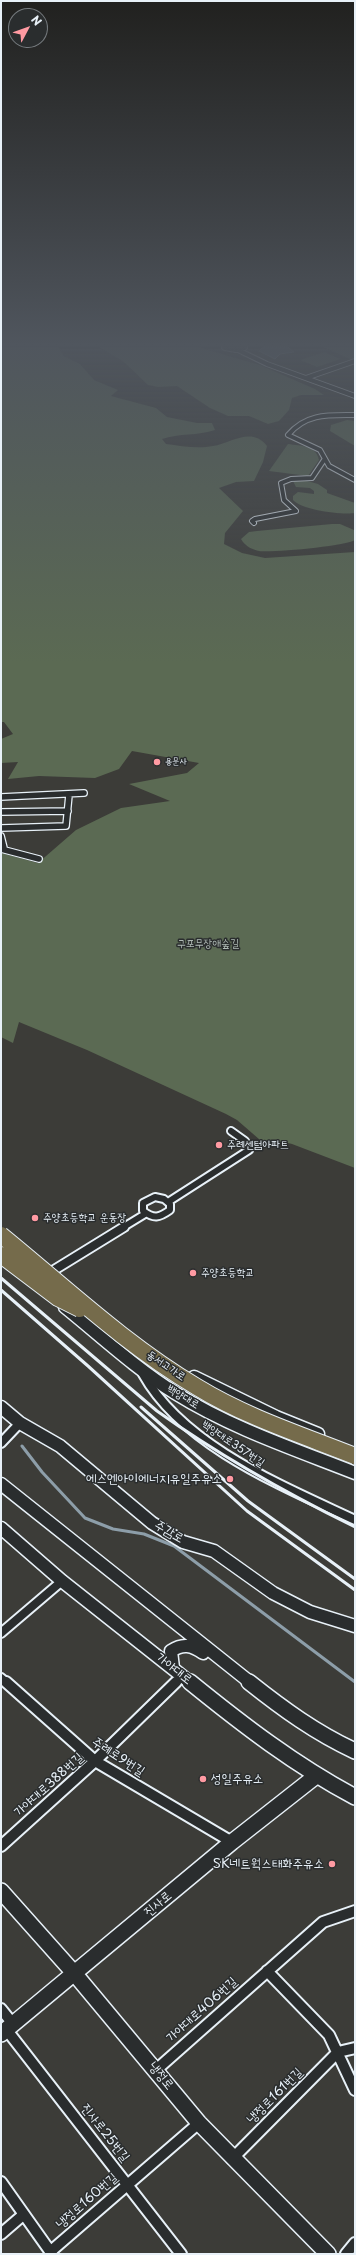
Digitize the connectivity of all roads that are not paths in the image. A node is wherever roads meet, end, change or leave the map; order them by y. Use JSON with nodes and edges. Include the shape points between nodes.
{"nodes":[{"id":1,"x":322,"y":452,"type":"edge"},
{"id":2,"x":324,"y":460,"type":"junction"},
{"id":3,"x":355,"y":480,"type":"edge"},
{"id":4,"x":254,"y":523,"type":"dead end"},
{"id":5,"x":84,"y":793,"type":"dead end"},
{"id":6,"x":69,"y":795,"type":"junction"},
{"id":7,"x":1,"y":797,"type":"edge"},
{"id":8,"x":68,"y":811,"type":"junction"},
{"id":9,"x":1,"y":812,"type":"edge"},
{"id":10,"x":1,"y":828,"type":"edge"},
{"id":11,"x":1,"y":836,"type":"edge"},
{"id":12,"x":3,"y":848,"type":"edge"},
{"id":13,"x":39,"y":858,"type":"dead end"},
{"id":14,"x":231,"y":1131,"type":"dead end"},
{"id":15,"x":168,"y":1202,"type":"junction"},
{"id":16,"x":145,"y":1214,"type":"junction"},
{"id":17,"x":1,"y":1227,"type":"edge"},
{"id":18,"x":1,"y":1231,"type":"edge"},
{"id":19,"x":1,"y":1235,"type":"edge"},
{"id":20,"x":8,"y":1246,"type":"edge"},
{"id":21,"x":1,"y":1255,"type":"edge"},
{"id":22,"x":51,"y":1271,"type":"junction"},
{"id":23,"x":34,"y":1282,"type":"junction"},
{"id":24,"x":80,"y":1309,"type":"junction"},
{"id":25,"x":142,"y":1370,"type":"junction"},
{"id":26,"x":1,"y":1407,"type":"edge"},
{"id":27,"x":20,"y":1423,"type":"junction"},
{"id":28,"x":1,"y":1443,"type":"edge"},
{"id":29,"x":355,"y":1449,"type":"edge"},
{"id":30,"x":355,"y":1456,"type":"edge"},
{"id":31,"x":355,"y":1471,"type":"edge"},
{"id":32,"x":1,"y":1484,"type":"edge"},
{"id":33,"x":355,"y":1520,"type":"edge"},
{"id":34,"x":1,"y":1528,"type":"edge"},
{"id":35,"x":62,"y":1581,"type":"junction"},
{"id":36,"x":355,"y":1626,"type":"edge"},
{"id":37,"x":1,"y":1633,"type":"edge"},
{"id":38,"x":178,"y":1672,"type":"junction"},
{"id":39,"x":1,"y":1678,"type":"edge"},
{"id":40,"x":250,"y":1683,"type":"junction"},
{"id":41,"x":355,"y":1751,"type":"edge"},
{"id":42,"x":95,"y":1761,"type":"junction"},
{"id":43,"x":316,"y":1776,"type":"junction"},
{"id":44,"x":355,"y":1797,"type":"edge"},
{"id":45,"x":232,"y":1842,"type":"junction"},
{"id":46,"x":1,"y":1846,"type":"edge"},
{"id":47,"x":1,"y":1891,"type":"edge"},
{"id":48,"x":355,"y":1911,"type":"edge"},
{"id":49,"x":267,"y":1972,"type":"junction"},
{"id":50,"x":74,"y":1973,"type":"junction"},
{"id":51,"x":1,"y":2009,"type":"edge"},
{"id":52,"x":7,"y":2029,"type":"edge"},
{"id":53,"x":355,"y":2048,"type":"edge"},
{"id":54,"x":338,"y":2052,"type":"junction"},
{"id":55,"x":156,"y":2070,"type":"junction"},
{"id":56,"x":355,"y":2090,"type":"edge"},
{"id":57,"x":199,"y":2123,"type":"junction"},
{"id":58,"x":232,"y":2159,"type":"junction"},
{"id":59,"x":1,"y":2182,"type":"edge"},
{"id":60,"x":127,"y":2185,"type":"junction"},
{"id":61,"x":23,"y":2215,"type":"junction"},
{"id":62,"x":1,"y":2234,"type":"edge"},
{"id":63,"x":355,"y":2243,"type":"edge"},
{"id":64,"x":52,"y":2253,"type":"edge"},
{"id":65,"x":182,"y":2254,"type":"edge"},
{"id":66,"x":328,"y":2254,"type":"edge"},
{"id":67,"x":346,"y":2254,"type":"edge"}],
"edges":[{"from":1,"to":2,"type":"street"},
{"from":2,"to":3,"type":"street","via":[[339,473]]},
{"from":2,"to":4,"type":"street","via":[[312,478],[291,479],[281,483],[284,500],[296,510],[255,519],[252,521]]},
{"from":5,"to":6,"type":"street"},
{"from":6,"to":7,"type":"street"},
{"from":6,"to":8,"type":"street"},
{"from":8,"to":9,"type":"street"},
{"from":8,"to":10,"type":"street","via":[[66,826]]},
{"from":11,"to":12,"type":"street"},
{"from":12,"to":13,"type":"street"},
{"from":14,"to":15,"type":"street","via":[[245,1141],[249,1150]]},
{"from":15,"to":16,"type":"street","via":[[170,1210],[165,1215],[152,1217]]},
{"from":15,"to":16,"type":"street","via":[[160,1198],[146,1200],[142,1208]]},
{"from":16,"to":22,"type":"street"},
{"from":17,"to":20,"type":"highway","bridge":true},
{"from":18,"to":22,"type":"main road","name":"백양대로"},
{"from":19,"to":20,"type":"highway","name":"동서고가로","bridge":true},
{"from":20,"to":24,"type":"highway","name":"동서고가로","bridge":true},
{"from":20,"to":30,"type":"highway","name":"동서고가로","bridge":true,"via":[[157,1361],[198,1387],[252,1414]]},
{"from":21,"to":23,"type":"main road","name":"백양대로"},
{"from":21,"to":24,"type":"highway","bridge":true,"via":[[58,1298]]},
{"from":22,"to":23,"type":"street"},
{"from":22,"to":29,"type":"main road","name":"백양대로","via":[[140,1344],[176,1368],[276,1417]]},
{"from":23,"to":25,"type":"main road","name":"백양대로"},
{"from":24,"to":31,"type":"highway","name":"동서고가로","via":[[148,1366],[189,1392],[224,1411]]},
{"from":25,"to":31,"type":"main road","name":"백양대로","via":[[188,1401],[225,1419]]},
{"from":25,"to":33,"type":"street","name":"백양대로357번길","via":[[154,1394],[195,1432],[251,1472]]},
{"from":26,"to":27,"type":"main road","name":"주감로"},
{"from":27,"to":28,"type":"street"},
{"from":27,"to":36,"type":"main road","name":"주감로","via":[[60,1446],[152,1524],[183,1542],[214,1551],[273,1593],[310,1612]]},
{"from":32,"to":40,"type":"main road"},
{"from":34,"to":35,"type":"main road","name":"가야대로"},
{"from":35,"to":37,"type":"street"},
{"from":35,"to":38,"type":"main road","name":"가야대로"},
{"from":38,"to":40,"type":"main road","via":[[171,1651],[186,1644],[200,1650],[235,1677]]},
{"from":38,"to":42,"type":"street","name":"가야대로388번길"},
{"from":38,"to":43,"type":"main road","name":"가야대로","via":[[260,1738]]},
{"from":39,"to":42,"type":"street","name":"주례로9번길"},
{"from":40,"to":41,"type":"main road","via":[[285,1711],[323,1736]]},
{"from":42,"to":45,"type":"street","name":"주례로9번길"},
{"from":42,"to":46,"type":"street","name":"가야대로388번길"},
{"from":43,"to":44,"type":"main road","name":"가야대로"},
{"from":43,"to":45,"type":"main road","name":"진사로"},
{"from":45,"to":50,"type":"main road","name":"진사로"},
{"from":47,"to":50,"type":"main road","name":"냉정로"},
{"from":48,"to":49,"type":"street","name":"가야대로406번길","via":[[323,1922]]},
{"from":49,"to":54,"type":"street","via":[[329,2035]]},
{"from":49,"to":55,"type":"street","name":"가야대로406번길"},
{"from":50,"to":52,"type":"main road","name":"진사로"},
{"from":50,"to":55,"type":"main road","name":"냉정로"},
{"from":51,"to":52,"type":"street","name":"진사로25번길"},
{"from":52,"to":60,"type":"street","name":"진사로25번길"},
{"from":53,"to":54,"type":"street"},
{"from":54,"to":56,"type":"street"},
{"from":54,"to":58,"type":"street","name":"냉정로161번길"},
{"from":55,"to":57,"type":"main road","name":"냉정로"},
{"from":57,"to":58,"type":"main road","name":"냉정로"},
{"from":57,"to":60,"type":"street","name":"냉정로160번길"},
{"from":58,"to":66,"type":"main road","name":"냉정로"},
{"from":59,"to":61,"type":"street"},
{"from":60,"to":64,"type":"street","name":"냉정로160번길"},
{"from":60,"to":65,"type":"street","name":"진사로25번길"},
{"from":61,"to":62,"type":"street"},
{"from":61,"to":64,"type":"street"},
{"from":63,"to":67,"type":"street"}]}
